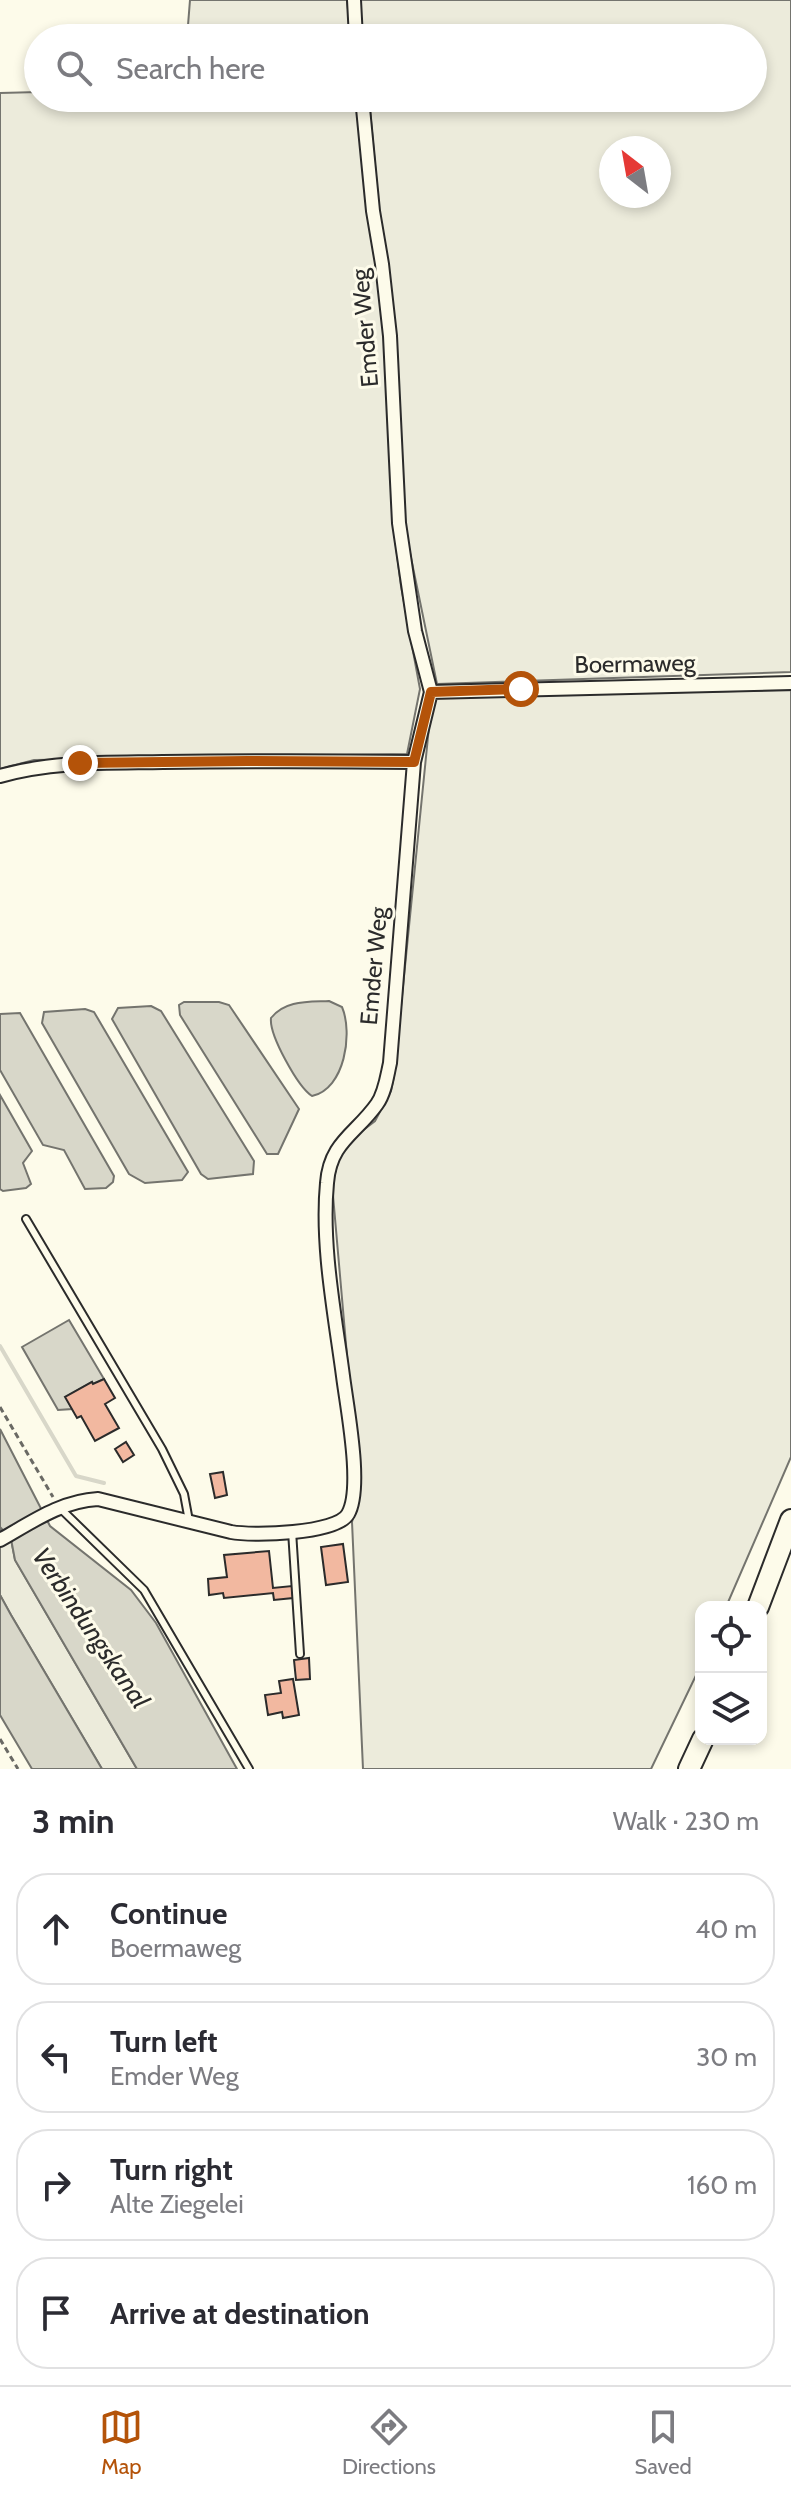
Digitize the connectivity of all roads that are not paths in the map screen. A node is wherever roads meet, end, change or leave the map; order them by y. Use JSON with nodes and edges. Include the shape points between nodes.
{"nodes":[{"id":1,"x":354,"y":0,"type":"edge"},
{"id":2,"x":355,"y":24,"type":"edge"},
{"id":3,"x":363,"y":112,"type":"edge"},
{"id":4,"x":791,"y":683,"type":"edge"},
{"id":5,"x":431,"y":692,"type":"junction"},
{"id":6,"x":414,"y":762,"type":"junction"},
{"id":7,"x":0,"y":776,"type":"edge"},
{"id":8,"x":26,"y":1219,"type":"dead end"},
{"id":9,"x":55,"y":1510,"type":"junction"},
{"id":10,"x":791,"y":1520,"type":"edge"},
{"id":11,"x":189,"y":1522,"type":"junction"},
{"id":12,"x":292,"y":1531,"type":"junction"},
{"id":13,"x":0,"y":1540,"type":"edge"},
{"id":14,"x":760,"y":1601,"type":"edge"},
{"id":15,"x":300,"y":1654,"type":"dead end"},
{"id":16,"x":700,"y":1745,"type":"edge"},
{"id":17,"x":249,"y":1769,"type":"edge"},
{"id":18,"x":689,"y":1769,"type":"edge"}],
"edges":[{"from":1,"to":2,"type":"street"},
{"from":3,"to":5,"type":"street","name":"Emder Weg","via":[[390,336],[399,523],[415,631]]},
{"from":4,"to":5,"type":"street","name":"Boermaweg"},
{"from":5,"to":6,"type":"street","name":"Emder Weg"},
{"from":6,"to":7,"type":"street","via":[[80,763],[33,766]]},
{"from":6,"to":12,"type":"street","name":"Emder Weg","via":[[390,1063],[379,1101],[336,1151],[327,1182],[329,1258],[354,1489],[341,1522]]},
{"from":8,"to":11,"type":"lane","via":[[162,1449],[184,1494]]},
{"from":9,"to":11,"type":"street","name":"Emder Weg","via":[[98,1499]]},
{"from":9,"to":13,"type":"street","name":"Emder Weg"},
{"from":9,"to":17,"type":"lane","via":[[144,1590]]},
{"from":10,"to":14,"type":"main road"},
{"from":11,"to":12,"type":"street","name":"Emder Weg","via":[[239,1534]]},
{"from":12,"to":15,"type":"lane"},
{"from":16,"to":18,"type":"main road"}]}
